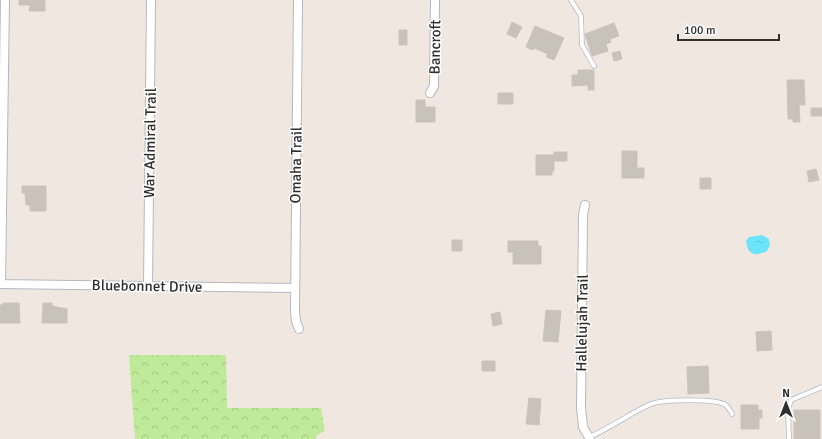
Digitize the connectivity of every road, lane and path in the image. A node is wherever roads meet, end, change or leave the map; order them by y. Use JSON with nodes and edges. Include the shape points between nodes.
{"nodes":[{"id":1,"x":5,"y":0,"type":"edge"},
{"id":2,"x":151,"y":0,"type":"edge"},
{"id":3,"x":298,"y":0,"type":"edge"},
{"id":4,"x":435,"y":0,"type":"edge"},
{"id":5,"x":571,"y":0,"type":"edge"},
{"id":6,"x":2,"y":43,"type":"edge"},
{"id":7,"x":594,"y":66,"type":"dead end"},
{"id":8,"x":430,"y":93,"type":"dead end"},
{"id":9,"x":585,"y":205,"type":"dead end"},
{"id":10,"x":1,"y":284,"type":"edge"},
{"id":11,"x":148,"y":286,"type":"junction"},
{"id":12,"x":295,"y":288,"type":"junction"},
{"id":13,"x":300,"y":329,"type":"dead end"},
{"id":14,"x":822,"y":387,"type":"edge"},
{"id":15,"x":732,"y":414,"type":"dead end"},
{"id":16,"x":590,"y":438,"type":"edge"},
{"id":17,"x":789,"y":439,"type":"edge"}],
"edges":[{"from":1,"to":6,"type":"street"},
{"from":2,"to":11,"type":"street","name":"War Admiral Trail"},
{"from":3,"to":12,"type":"street","name":"Omaha Trail"},
{"from":4,"to":8,"type":"street","name":"Bancroft","via":[[434,86]]},
{"from":5,"to":7,"type":"lane","via":[[581,16],[582,45]]},
{"from":6,"to":10,"type":"street"},
{"from":9,"to":16,"type":"street","name":"Hallelujah Trail","via":[[581,407],[583,427]]},
{"from":10,"to":11,"type":"street","name":"Bluebonnet Drive"},
{"from":11,"to":12,"type":"street","name":"Bluebonnet Drive"},
{"from":12,"to":13,"type":"street","name":"Omaha Trail","via":[[295,315]]},
{"from":14,"to":17,"type":"lane","via":[[791,400],[788,409]]},
{"from":15,"to":16,"type":"lane","via":[[726,405],[717,402],[696,400],[652,403]]}]}
